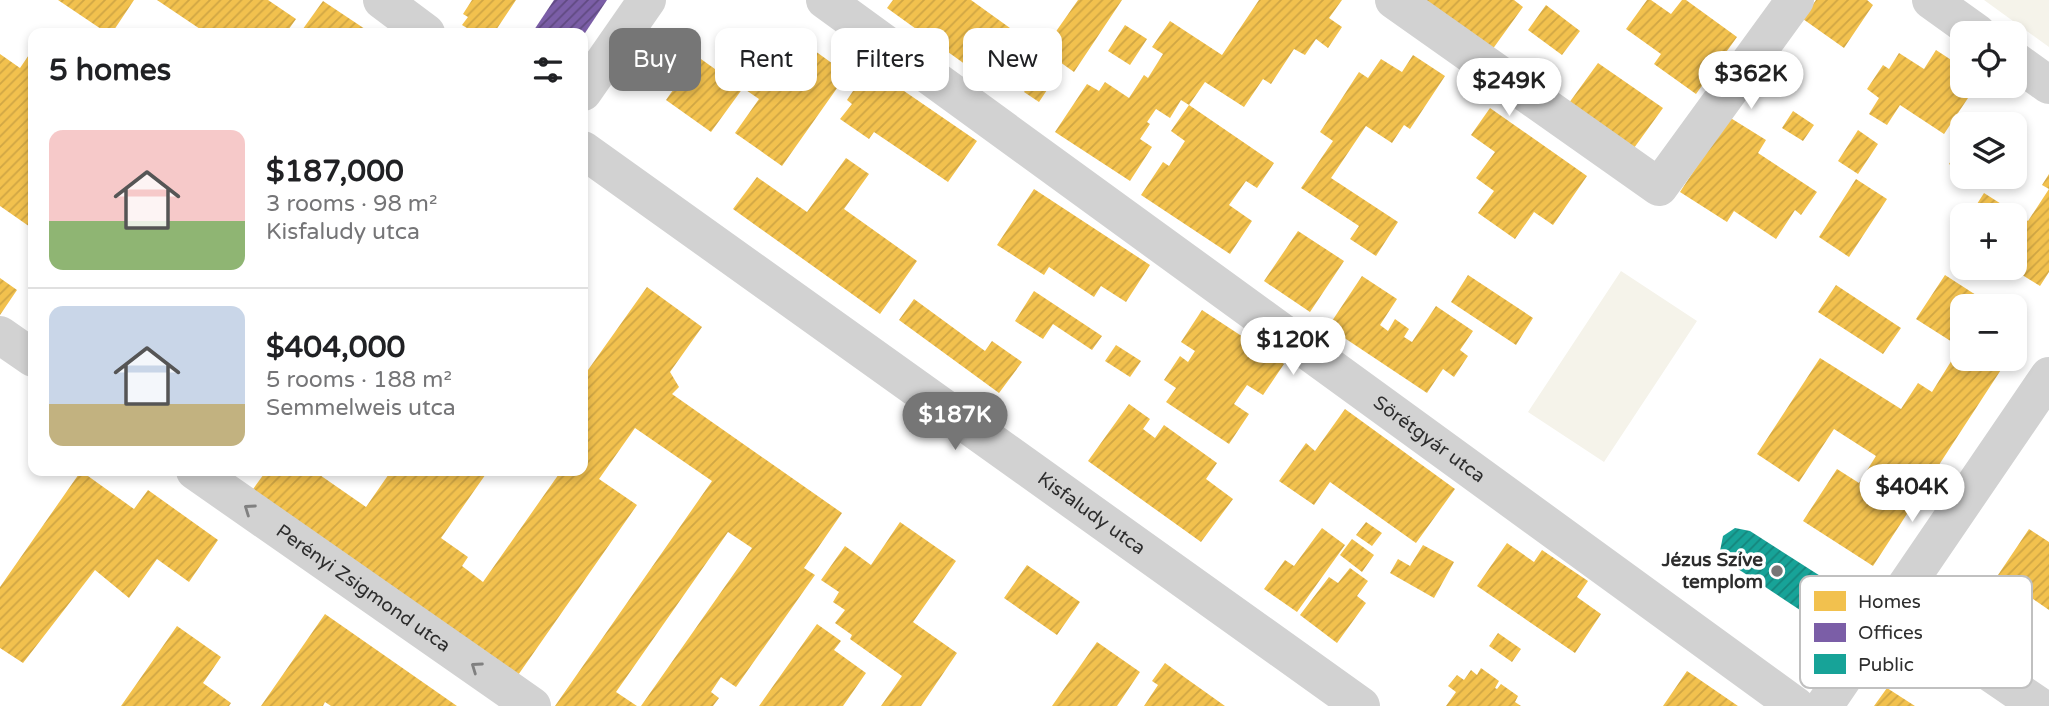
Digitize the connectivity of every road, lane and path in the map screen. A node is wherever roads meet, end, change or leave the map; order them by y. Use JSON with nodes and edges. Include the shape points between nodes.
{"nodes":[{"id":1,"x":382,"y":0,"type":"edge"},
{"id":2,"x":647,"y":0,"type":"edge"},
{"id":3,"x":825,"y":0,"type":"edge"},
{"id":4,"x":1394,"y":0,"type":"edge"},
{"id":5,"x":1795,"y":0,"type":"edge"},
{"id":6,"x":1931,"y":0,"type":"edge"},
{"id":7,"x":1960,"y":21,"type":"edge"},
{"id":8,"x":419,"y":28,"type":"edge"},
{"id":9,"x":2027,"y":69,"type":"edge"},
{"id":10,"x":588,"y":85,"type":"edge"},
{"id":11,"x":2049,"y":85,"type":"edge"},
{"id":12,"x":588,"y":154,"type":"edge"},
{"id":13,"x":0,"y":335,"type":"edge"},
{"id":14,"x":28,"y":355,"type":"edge"},
{"id":15,"x":2049,"y":376,"type":"edge"},
{"id":16,"x":202,"y":476,"type":"edge"},
{"id":17,"x":1913,"y":576,"type":"edge"},
{"id":18,"x":1836,"y":688,"type":"edge"},
{"id":19,"x":2013,"y":688,"type":"edge"},
{"id":20,"x":532,"y":706,"type":"edge"},
{"id":21,"x":1361,"y":706,"type":"edge"},
{"id":22,"x":1796,"y":706,"type":"edge"},
{"id":23,"x":1824,"y":706,"type":"edge"},
{"id":24,"x":2039,"y":706,"type":"edge"}],
"edges":[{"from":1,"to":8,"type":"street"},
{"from":2,"to":10,"type":"street"},
{"from":3,"to":22,"type":"street","name":"Sörétgyár utca"},
{"from":4,"to":5,"type":"street","via":[[1659,187]]},
{"from":6,"to":7,"type":"street"},
{"from":9,"to":11,"type":"street"},
{"from":12,"to":21,"type":"street","name":"Kisfaludy utca"},
{"from":13,"to":14,"type":"street"},
{"from":15,"to":17,"type":"street"},
{"from":20,"to":16,"type":"street","name":"Perényi Zsigmond utca","one_way":true},
{"from":18,"to":23,"type":"street"},
{"from":19,"to":24,"type":"street"}]}
